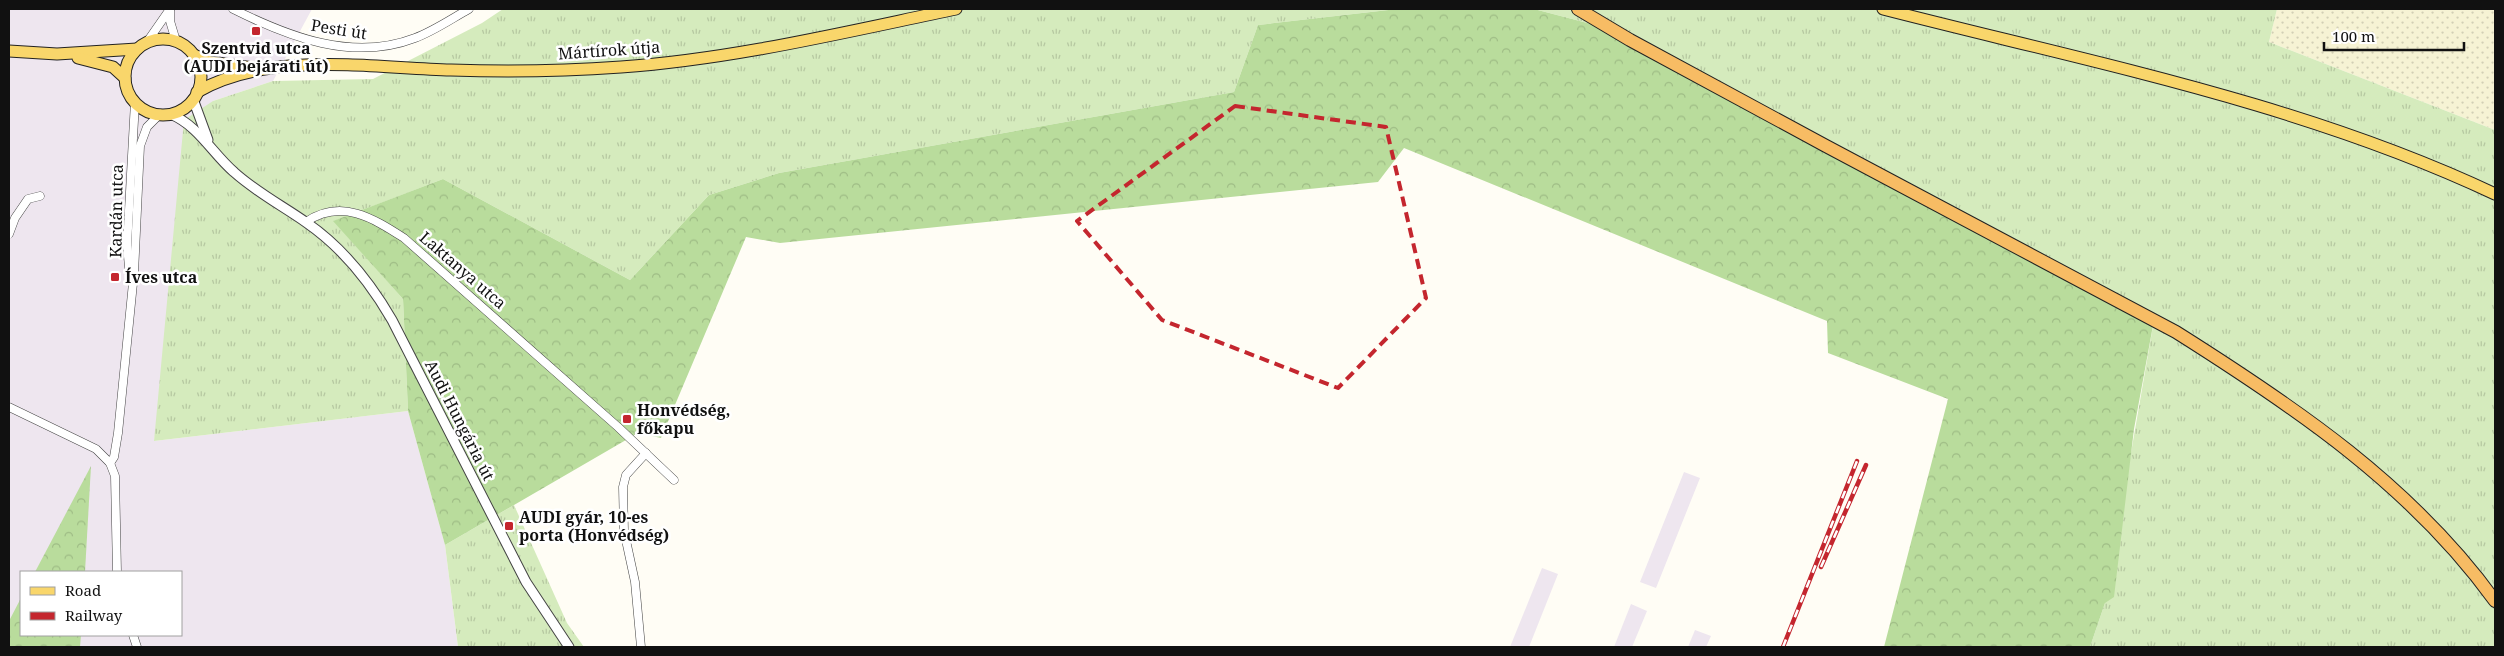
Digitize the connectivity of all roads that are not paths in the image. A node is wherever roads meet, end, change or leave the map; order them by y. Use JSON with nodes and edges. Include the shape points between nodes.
{"nodes":[{"id":1,"x":170,"y":9,"type":"edge"},
{"id":2,"x":233,"y":9,"type":"edge"},
{"id":3,"x":468,"y":9,"type":"edge"},
{"id":4,"x":956,"y":9,"type":"edge"},
{"id":5,"x":1578,"y":9,"type":"edge"},
{"id":6,"x":1589,"y":9,"type":"edge"},
{"id":7,"x":1593,"y":9,"type":"edge"},
{"id":8,"x":1883,"y":9,"type":"edge"},
{"id":9,"x":1600,"y":20,"type":"junction"},
{"id":10,"x":176,"y":41,"type":"junction"},
{"id":11,"x":147,"y":42,"type":"junction"},
{"id":12,"x":136,"y":49,"type":"junction"},
{"id":13,"x":9,"y":51,"type":"edge"},
{"id":14,"x":57,"y":54,"type":"junction"},
{"id":15,"x":194,"y":55,"type":"junction"},
{"id":16,"x":259,"y":69,"type":"junction"},
{"id":17,"x":125,"y":78,"type":"junction"},
{"id":18,"x":195,"y":96,"type":"junction"},
{"id":19,"x":135,"y":102,"type":"junction"},
{"id":20,"x":165,"y":114,"type":"junction"},
{"id":21,"x":209,"y":145,"type":"junction"},
{"id":22,"x":2495,"y":194,"type":"edge"},
{"id":23,"x":40,"y":196,"type":"dead end"},
{"id":24,"x":306,"y":222,"type":"junction"},
{"id":25,"x":9,"y":234,"type":"edge"},
{"id":26,"x":130,"y":289,"type":"junction"},
{"id":27,"x":9,"y":407,"type":"edge"},
{"id":28,"x":646,"y":453,"type":"junction"},
{"id":29,"x":110,"y":463,"type":"junction"},
{"id":30,"x":674,"y":480,"type":"dead end"},
{"id":31,"x":117,"y":571,"type":"edge"},
{"id":32,"x":2495,"y":601,"type":"edge"},
{"id":33,"x":569,"y":647,"type":"edge"},
{"id":34,"x":641,"y":647,"type":"edge"}],
"edges":[{"from":1,"to":10,"type":"street"},
{"from":1,"to":11,"type":"street"},
{"from":2,"to":3,"type":"street","name":"Pesti út","via":[[269,27],[315,42],[350,48],[373,48],[414,39]]},
{"from":4,"to":16,"type":"main road","name":"Mártírok útja","via":[[769,48],[622,67],[498,72],[324,66]]},
{"from":5,"to":9,"type":"highway"},
{"from":6,"to":9,"type":"highway"},
{"from":7,"to":9,"type":"highway"},
{"from":8,"to":22,"type":"main road","via":[[2280,111]]},
{"from":9,"to":32,"type":"highway","via":[[1630,40],[2176,332],[2259,385],[2383,478],[2446,540]]},
{"from":10,"to":11,"type":"main road"},
{"from":10,"to":15,"type":"main road","name":"Mártírok útja"},
{"from":11,"to":12,"type":"main road"},
{"from":12,"to":14,"type":"main road"},
{"from":12,"to":17,"type":"main road","via":[[126,65]]},
{"from":13,"to":14,"type":"main road"},
{"from":14,"to":17,"type":"main road","via":[[102,62]]},
{"from":15,"to":16,"type":"main road","name":"Mártírok útja","via":[[210,62]]},
{"from":15,"to":18,"type":"main road","via":[[200,69]]},
{"from":16,"to":18,"type":"main road","name":"Mártírok útja","via":[[221,79]]},
{"from":17,"to":19,"type":"main road"},
{"from":18,"to":20,"type":"main road","name":"Mártírok útja","via":[[185,107]]},
{"from":18,"to":21,"type":"street"},
{"from":19,"to":20,"type":"main road","via":[[150,112]]},
{"from":19,"to":26,"type":"street","name":"Kardán utca","via":[[127,246]]},
{"from":20,"to":21,"type":"street","via":[[184,120]]},
{"from":20,"to":26,"type":"street","name":"Kardán utca","via":[[147,127],[140,146],[134,273]]},
{"from":21,"to":24,"type":"street","via":[[235,173]]},
{"from":23,"to":25,"type":"street","via":[[28,199]]},
{"from":24,"to":28,"type":"street","name":"Laktanya utca","via":[[315,216],[342,211],[360,213],[404,238]]},
{"from":24,"to":33,"type":"street","name":"Audi Hungária út","via":[[352,263],[382,303],[526,582]]},
{"from":26,"to":29,"type":"street","via":[[118,433]]},
{"from":27,"to":29,"type":"street","via":[[96,448]]},
{"from":28,"to":30,"type":"street","name":"Laktanya utca"},
{"from":28,"to":34,"type":"street","via":[[626,475],[623,487],[624,531],[635,582]]},
{"from":29,"to":31,"type":"street","via":[[115,476]]}]}
